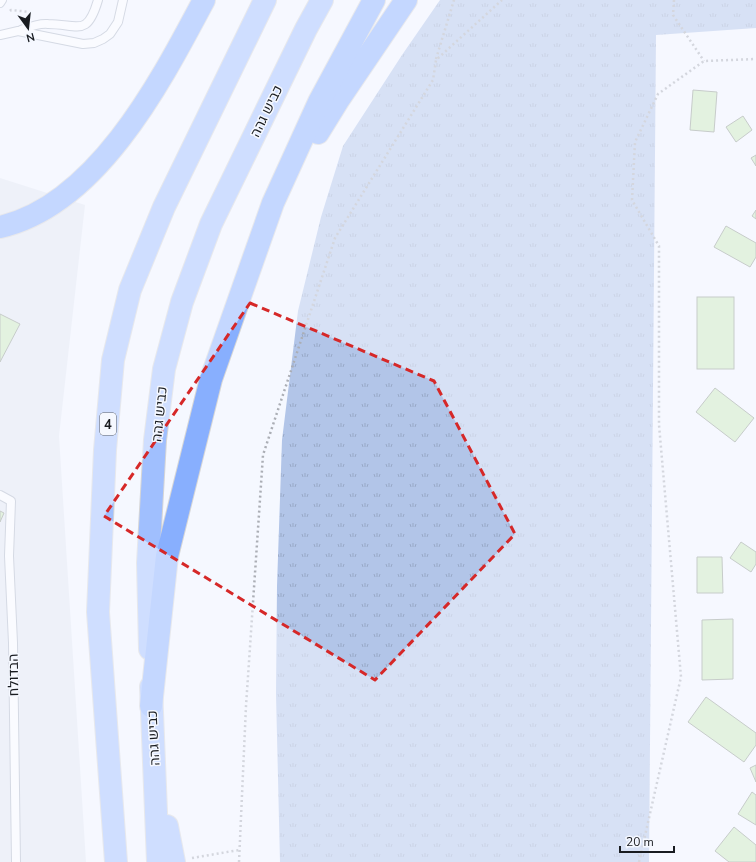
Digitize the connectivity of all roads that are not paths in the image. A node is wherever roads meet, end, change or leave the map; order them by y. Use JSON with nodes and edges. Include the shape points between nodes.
{"nodes":[{"id":1,"x":2,"y":0,"type":"edge"},
{"id":2,"x":98,"y":0,"type":"edge"},
{"id":3,"x":123,"y":0,"type":"edge"},
{"id":4,"x":204,"y":0,"type":"edge"},
{"id":5,"x":265,"y":0,"type":"edge"},
{"id":6,"x":322,"y":0,"type":"edge"},
{"id":7,"x":374,"y":0,"type":"edge"},
{"id":8,"x":406,"y":0,"type":"edge"},
{"id":9,"x":0,"y":3,"type":"edge"},
{"id":10,"x":18,"y":31,"type":"junction"},
{"id":11,"x":0,"y":35,"type":"edge"},
{"id":12,"x":273,"y":204,"type":"junction"},
{"id":13,"x":0,"y":227,"type":"edge"},
{"id":14,"x":0,"y":495,"type":"edge"},
{"id":15,"x":151,"y":706,"type":"junction"},
{"id":16,"x":16,"y":862,"type":"edge"},
{"id":17,"x":116,"y":862,"type":"edge"},
{"id":18,"x":169,"y":862,"type":"edge"}],
"edges":[{"from":1,"to":9,"type":"lane"},
{"from":2,"to":10,"type":"lane","via":[[94,13],[86,24],[48,24]]},
{"from":3,"to":10,"type":"lane","via":[[118,22],[106,37],[94,43],[83,44]]},
{"from":4,"to":13,"type":"highway","via":[[140,111],[102,160],[68,194],[50,206]]},
{"from":5,"to":17,"type":"highway","number":"4","via":[[164,207],[130,290],[113,360],[105,450],[98,612]]},
{"from":6,"to":15,"type":"highway","name":"כביש גהה","via":[[211,224],[182,302],[164,369],[155,440],[148,563]]},
{"from":7,"to":12,"type":"highway","via":[[320,102]]},
{"from":8,"to":12,"type":"highway","via":[[339,99]]},
{"from":10,"to":11,"type":"lane"},
{"from":12,"to":15,"type":"highway","via":[[211,379],[191,458],[168,556]]},
{"from":14,"to":16,"type":"lane","name":"הבדולח","via":[[11,501],[9,556],[13,643]]},
{"from":15,"to":18,"type":"highway","name":"כביש גהה","via":[[155,772]]}]}
